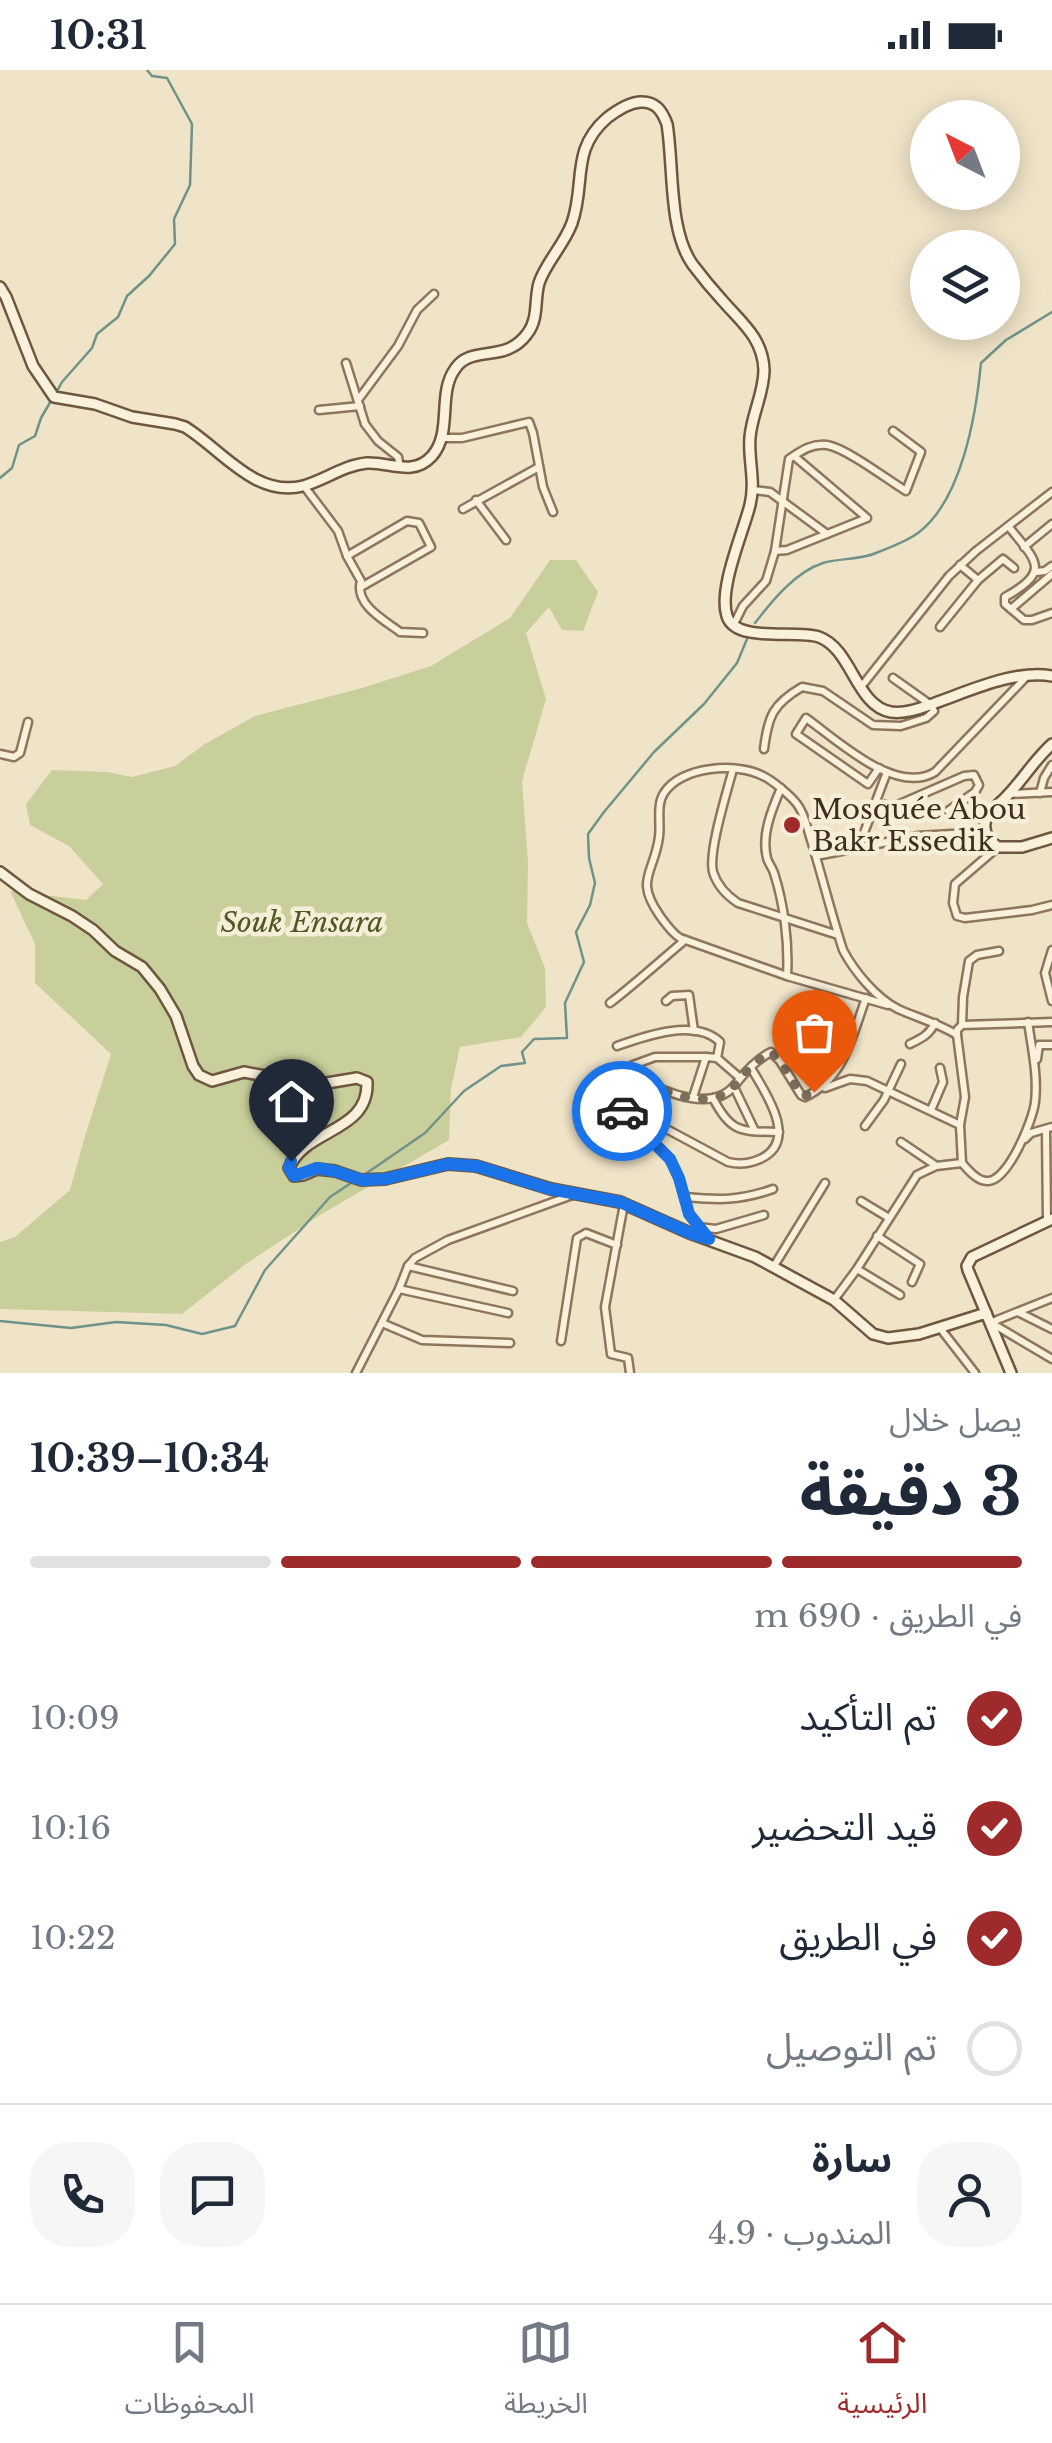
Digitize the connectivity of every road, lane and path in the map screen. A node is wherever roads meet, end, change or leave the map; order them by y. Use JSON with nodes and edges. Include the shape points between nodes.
{"nodes":[{"id":1,"x":0,"y":287,"type":"edge"},
{"id":2,"x":434,"y":294,"type":"dead end"},
{"id":3,"x":346,"y":363,"type":"dead end"},
{"id":4,"x":359,"y":403,"type":"junction"},
{"id":5,"x":319,"y":410,"type":"dead end"},
{"id":6,"x":893,"y":431,"type":"dead end"},
{"id":7,"x":441,"y":438,"type":"junction"},
{"id":8,"x":794,"y":456,"type":"junction"},
{"id":9,"x":539,"y":466,"type":"junction"},
{"id":10,"x":400,"y":468,"type":"junction"},
{"id":11,"x":304,"y":486,"type":"junction"},
{"id":12,"x":753,"y":490,"type":"junction"},
{"id":13,"x":1052,"y":492,"type":"edge"},
{"id":14,"x":476,"y":500,"type":"junction"},
{"id":15,"x":783,"y":501,"type":"junction"},
{"id":16,"x":463,"y":509,"type":"dead end"},
{"id":17,"x":553,"y":512,"type":"dead end"},
{"id":18,"x":1052,"y":524,"type":"edge"},
{"id":19,"x":1009,"y":527,"type":"junction"},
{"id":20,"x":827,"y":534,"type":"junction"},
{"id":21,"x":506,"y":540,"type":"dead end"},
{"id":22,"x":1024,"y":547,"type":"junction"},
{"id":23,"x":775,"y":550,"type":"junction"},
{"id":24,"x":347,"y":556,"type":"junction"},
{"id":25,"x":960,"y":565,"type":"junction"},
{"id":26,"x":1052,"y":566,"type":"edge"},
{"id":27,"x":1014,"y":568,"type":"dead end"},
{"id":28,"x":1036,"y":572,"type":"junction"},
{"id":29,"x":1052,"y":574,"type":"edge"},
{"id":30,"x":978,"y":580,"type":"junction"},
{"id":31,"x":358,"y":588,"type":"junction"},
{"id":32,"x":1010,"y":609,"type":"junction"},
{"id":33,"x":1052,"y":612,"type":"edge"},
{"id":34,"x":734,"y":626,"type":"junction"},
{"id":35,"x":940,"y":627,"type":"dead end"},
{"id":36,"x":423,"y":633,"type":"dead end"},
{"id":37,"x":1030,"y":673,"type":"junction"},
{"id":38,"x":1052,"y":676,"type":"edge"},
{"id":39,"x":893,"y":678,"type":"dead end"},
{"id":40,"x":861,"y":687,"type":"junction"},
{"id":41,"x":931,"y":705,"type":"junction"},
{"id":42,"x":28,"y":722,"type":"dead end"},
{"id":43,"x":1052,"y":744,"type":"edge"},
{"id":44,"x":764,"y":749,"type":"dead end"},
{"id":45,"x":0,"y":754,"type":"edge"},
{"id":46,"x":1052,"y":764,"type":"edge"},
{"id":47,"x":879,"y":768,"type":"junction"},
{"id":48,"x":733,"y":769,"type":"junction"},
{"id":49,"x":887,"y":772,"type":"junction"},
{"id":50,"x":781,"y":788,"type":"junction"},
{"id":51,"x":1052,"y":792,"type":"edge"},
{"id":52,"x":1040,"y":793,"type":"junction"},
{"id":53,"x":1010,"y":794,"type":"junction"},
{"id":54,"x":875,"y":804,"type":"junction"},
{"id":55,"x":948,"y":811,"type":"dead end"},
{"id":56,"x":986,"y":832,"type":"junction"},
{"id":57,"x":1052,"y":838,"type":"edge"},
{"id":58,"x":858,"y":847,"type":"junction"},
{"id":59,"x":998,"y":847,"type":"junction"},
{"id":60,"x":816,"y":856,"type":"junction"},
{"id":61,"x":0,"y":872,"type":"edge"},
{"id":62,"x":1052,"y":905,"type":"edge"},
{"id":63,"x":783,"y":919,"type":"junction"},
{"id":64,"x":838,"y":935,"type":"junction"},
{"id":65,"x":685,"y":940,"type":"junction"},
{"id":66,"x":1000,"y":950,"type":"dead end"},
{"id":67,"x":1052,"y":950,"type":"edge"},
{"id":68,"x":787,"y":976,"type":"junction"},
{"id":69,"x":866,"y":998,"type":"junction"},
{"id":70,"x":1052,"y":1000,"type":"edge"},
{"id":71,"x":666,"y":1001,"type":"dead end"},
{"id":72,"x":610,"y":1004,"type":"dead end"},
{"id":73,"x":894,"y":1007,"type":"junction"},
{"id":74,"x":934,"y":1022,"type":"junction"},
{"id":75,"x":1028,"y":1022,"type":"junction"},
{"id":76,"x":1052,"y":1022,"type":"edge"},
{"id":77,"x":962,"y":1025,"type":"junction"},
{"id":78,"x":810,"y":1028,"type":"dead end"},
{"id":79,"x":694,"y":1031,"type":"junction"},
{"id":80,"x":958,"y":1035,"type":"junction"},
{"id":81,"x":910,"y":1044,"type":"dead end"},
{"id":82,"x":849,"y":1045,"type":"junction"},
{"id":83,"x":1052,"y":1045,"type":"edge"},
{"id":84,"x":617,"y":1046,"type":"dead end"},
{"id":85,"x":706,"y":1057,"type":"junction"},
{"id":86,"x":716,"y":1058,"type":"junction"},
{"id":87,"x":901,"y":1064,"type":"dead end"},
{"id":88,"x":751,"y":1068,"type":"junction"},
{"id":89,"x":940,"y":1068,"type":"dead end"},
{"id":90,"x":623,"y":1076,"type":"junction"},
{"id":91,"x":739,"y":1077,"type":"junction"},
{"id":92,"x":1036,"y":1078,"type":"junction"},
{"id":93,"x":734,"y":1086,"type":"junction"},
{"id":94,"x":889,"y":1090,"type":"junction"},
{"id":95,"x":814,"y":1092,"type":"junction"},
{"id":96,"x":694,"y":1097,"type":"junction"},
{"id":97,"x":714,"y":1098,"type":"junction"},
{"id":98,"x":931,"y":1110,"type":"junction"},
{"id":99,"x":632,"y":1123,"type":"junction"},
{"id":100,"x":960,"y":1125,"type":"junction"},
{"id":101,"x":865,"y":1126,"type":"dead end"},
{"id":102,"x":1049,"y":1128,"type":"edge"},
{"id":103,"x":755,"y":1131,"type":"junction"},
{"id":104,"x":779,"y":1132,"type":"junction"},
{"id":105,"x":901,"y":1142,"type":"dead end"},
{"id":106,"x":1017,"y":1152,"type":"junction"},
{"id":107,"x":962,"y":1163,"type":"junction"},
{"id":108,"x":936,"y":1166,"type":"junction"},
{"id":109,"x":824,"y":1184,"type":"dead end"},
{"id":110,"x":773,"y":1189,"type":"dead end"},
{"id":111,"x":576,"y":1193,"type":"junction"},
{"id":112,"x":684,"y":1197,"type":"junction"},
{"id":113,"x":861,"y":1200,"type":"dead end"},
{"id":114,"x":624,"y":1204,"type":"junction"},
{"id":115,"x":764,"y":1214,"type":"dead end"},
{"id":116,"x":889,"y":1218,"type":"junction"},
{"id":117,"x":1050,"y":1220,"type":"edge"},
{"id":118,"x":697,"y":1226,"type":"junction"},
{"id":119,"x":877,"y":1236,"type":"junction"},
{"id":120,"x":709,"y":1239,"type":"junction"},
{"id":121,"x":617,"y":1246,"type":"junction"},
{"id":122,"x":408,"y":1266,"type":"junction"},
{"id":123,"x":774,"y":1266,"type":"junction"},
{"id":124,"x":857,"y":1268,"type":"junction"},
{"id":125,"x":912,"y":1282,"type":"dead end"},
{"id":126,"x":399,"y":1289,"type":"junction"},
{"id":127,"x":513,"y":1291,"type":"dead end"},
{"id":128,"x":900,"y":1295,"type":"dead end"},
{"id":129,"x":1052,"y":1298,"type":"edge"},
{"id":130,"x":834,"y":1300,"type":"junction"},
{"id":131,"x":1016,"y":1311,"type":"junction"},
{"id":132,"x":508,"y":1313,"type":"dead end"},
{"id":133,"x":988,"y":1318,"type":"junction"},
{"id":134,"x":382,"y":1323,"type":"junction"},
{"id":135,"x":940,"y":1328,"type":"junction"},
{"id":136,"x":1052,"y":1330,"type":"edge"},
{"id":137,"x":560,"y":1341,"type":"dead end"},
{"id":138,"x":510,"y":1343,"type":"dead end"},
{"id":139,"x":1052,"y":1344,"type":"edge"},
{"id":140,"x":1049,"y":1357,"type":"edge"},
{"id":141,"x":356,"y":1373,"type":"edge"},
{"id":142,"x":630,"y":1373,"type":"edge"},
{"id":143,"x":975,"y":1373,"type":"edge"},
{"id":144,"x":1011,"y":1373,"type":"edge"}],
"edges":[{"from":1,"to":11,"type":"main road","via":[[33,366],[53,395],[175,424],[266,484]]},
{"from":2,"to":4,"type":"street"},
{"from":3,"to":4,"type":"street"},
{"from":4,"to":5,"type":"street"},
{"from":4,"to":10,"type":"street","via":[[365,424],[398,456]]},
{"from":6,"to":8,"type":"street","via":[[921,452],[906,491],[826,445]]},
{"from":7,"to":9,"type":"street","via":[[528,422]]},
{"from":7,"to":10,"type":"main road","via":[[424,462]]},
{"from":7,"to":12,"type":"main road","via":[[457,365],[509,350],[535,321],[540,280],[573,220],[585,144],[617,110],[651,103],[666,124],[681,244],[752,332],[762,356],[762,390],[750,433]]},
{"from":8,"to":15,"type":"street"},
{"from":8,"to":20,"type":"street","via":[[867,518]]},
{"from":9,"to":14,"type":"street"},
{"from":9,"to":17,"type":"street"},
{"from":10,"to":11,"type":"main road","via":[[350,466]]},
{"from":11,"to":24,"type":"street","via":[[338,531]]},
{"from":12,"to":15,"type":"street"},
{"from":12,"to":34,"type":"main road","via":[[727,593],[726,614]]},
{"from":13,"to":19,"type":"street"},
{"from":14,"to":16,"type":"street"},
{"from":14,"to":21,"type":"street"},
{"from":15,"to":20,"type":"street"},
{"from":15,"to":23,"type":"street"},
{"from":18,"to":22,"type":"street"},
{"from":19,"to":22,"type":"street"},
{"from":19,"to":25,"type":"street"},
{"from":20,"to":23,"type":"street"},
{"from":22,"to":28,"type":"street"},
{"from":23,"to":34,"type":"street","via":[[766,581]]},
{"from":24,"to":31,"type":"street"},
{"from":24,"to":31,"type":"street","via":[[408,521],[420,523],[431,547]]},
{"from":25,"to":30,"type":"street"},
{"from":25,"to":40,"type":"street"},
{"from":26,"to":28,"type":"street"},
{"from":27,"to":30,"type":"street","via":[[1003,559]]},
{"from":28,"to":32,"type":"street","via":[[1005,597]]},
{"from":29,"to":32,"type":"street"},
{"from":30,"to":35,"type":"street"},
{"from":31,"to":36,"type":"street","via":[[400,632]]},
{"from":32,"to":33,"type":"street","via":[[1024,620]]},
{"from":34,"to":40,"type":"main road","via":[[827,641]]},
{"from":37,"to":38,"type":"main road"},
{"from":37,"to":41,"type":"main road"},
{"from":37,"to":49,"type":"street","via":[[935,772],[908,779]]},
{"from":39,"to":41,"type":"street"},
{"from":40,"to":41,"type":"main road","via":[[886,711]]},
{"from":41,"to":44,"type":"street","via":[[926,718],[873,725],[823,691],[802,687],[771,714]]},
{"from":42,"to":45,"type":"street","via":[[20,754]]},
{"from":43,"to":53,"type":"main road"},
{"from":46,"to":52,"type":"street"},
{"from":47,"to":47,"type":"street","via":[[868,784],[796,734],[806,718]]},
{"from":47,"to":49,"type":"street"},
{"from":48,"to":50,"type":"street"},
{"from":48,"to":63,"type":"street","via":[[712,856],[714,875],[726,895]]},
{"from":48,"to":65,"type":"street","via":[[686,776],[660,801],[647,895],[670,930]]},
{"from":49,"to":54,"type":"street"},
{"from":50,"to":60,"type":"street","via":[[802,812]]},
{"from":50,"to":63,"type":"street","via":[[771,810],[766,857]]},
{"from":51,"to":52,"type":"street"},
{"from":52,"to":53,"type":"street"},
{"from":53,"to":56,"type":"main road","via":[[991,811]]},
{"from":54,"to":55,"type":"street","via":[[895,806],[974,774],[975,792]]},
{"from":54,"to":58,"type":"street"},
{"from":56,"to":58,"type":"street"},
{"from":56,"to":59,"type":"main road"},
{"from":57,"to":59,"type":"main road"},
{"from":58,"to":60,"type":"street"},
{"from":59,"to":62,"type":"street","via":[[958,878],[957,916]]},
{"from":60,"to":64,"type":"street"},
{"from":61,"to":111,"type":"main road","via":[[142,967],[176,1016],[200,1075],[212,1081],[244,1072],[302,1083],[367,1082],[363,1106],[298,1152],[289,1168],[294,1176],[317,1168],[385,1179],[476,1166]]},
{"from":63,"to":64,"type":"street"},
{"from":63,"to":68,"type":"street"},
{"from":64,"to":73,"type":"street","via":[[851,964]]},
{"from":65,"to":68,"type":"street"},
{"from":65,"to":72,"type":"street"},
{"from":66,"to":77,"type":"street","via":[[969,961]]},
{"from":67,"to":70,"type":"street","via":[[1045,974]]},
{"from":68,"to":69,"type":"street"},
{"from":69,"to":73,"type":"street"},
{"from":69,"to":82,"type":"street"},
{"from":71,"to":79,"type":"street","via":[[688,995]]},
{"from":73,"to":74,"type":"street"},
{"from":74,"to":80,"type":"street"},
{"from":74,"to":81,"type":"street","via":[[924,1038]]},
{"from":75,"to":76,"type":"street"},
{"from":75,"to":77,"type":"street"},
{"from":75,"to":92,"type":"street"},
{"from":77,"to":80,"type":"street"},
{"from":78,"to":82,"type":"street"},
{"from":79,"to":84,"type":"street","via":[[662,1031]]},
{"from":79,"to":86,"type":"street","via":[[720,1042]]},
{"from":80,"to":100,"type":"street","via":[[966,1097]]},
{"from":82,"to":95,"type":"street","via":[[840,1068]]},
{"from":83,"to":92,"type":"street","via":[[1037,1046]]},
{"from":85,"to":86,"type":"street"},
{"from":85,"to":90,"type":"street","via":[[655,1057],[633,1064]]},
{"from":85,"to":96,"type":"street"},
{"from":86,"to":91,"type":"street"},
{"from":87,"to":94,"type":"street"},
{"from":88,"to":91,"type":"street"},
{"from":88,"to":95,"type":"street","via":[[774,1054],[801,1095]]},
{"from":88,"to":104,"type":"street"},
{"from":89,"to":98,"type":"street","via":[[943,1082]]},
{"from":90,"to":96,"type":"street"},
{"from":90,"to":99,"type":"street","via":[[612,1096]]},
{"from":91,"to":93,"type":"street"},
{"from":92,"to":106,"type":"street","via":[[1030,1126]]},
{"from":93,"to":97,"type":"street"},
{"from":93,"to":103,"type":"street"},
{"from":94,"to":95,"type":"street","via":[[850,1078]]},
{"from":94,"to":98,"type":"street"},
{"from":94,"to":101,"type":"street"},
{"from":96,"to":97,"type":"street"},
{"from":97,"to":103,"type":"street","via":[[731,1125]]},
{"from":98,"to":100,"type":"street"},
{"from":99,"to":104,"type":"street","via":[[661,1126],[740,1165],[762,1158]]},
{"from":99,"to":112,"type":"street","via":[[670,1159]]},
{"from":100,"to":107,"type":"street"},
{"from":102,"to":106,"type":"street","via":[[1031,1134]]},
{"from":102,"to":117,"type":"street"},
{"from":103,"to":104,"type":"street"},
{"from":105,"to":108,"type":"street"},
{"from":106,"to":107,"type":"street","via":[[992,1180]]},
{"from":107,"to":108,"type":"street"},
{"from":108,"to":116,"type":"street","via":[[916,1175]]},
{"from":109,"to":123,"type":"street"},
{"from":110,"to":112,"type":"street","via":[[747,1198]]},
{"from":111,"to":114,"type":"main road"},
{"from":111,"to":122,"type":"street","via":[[448,1240]]},
{"from":112,"to":118,"type":"street"},
{"from":113,"to":116,"type":"street"},
{"from":114,"to":120,"type":"main road"},
{"from":114,"to":121,"type":"street"},
{"from":115,"to":118,"type":"street","via":[[716,1230]]},
{"from":116,"to":119,"type":"street"},
{"from":117,"to":133,"type":"main road","via":[[969,1261]]},
{"from":118,"to":120,"type":"street"},
{"from":119,"to":124,"type":"street"},
{"from":119,"to":125,"type":"street","via":[[920,1264]]},
{"from":120,"to":123,"type":"main road"},
{"from":121,"to":137,"type":"street","via":[[586,1233],[576,1238]]},
{"from":121,"to":142,"type":"street","via":[[606,1327],[611,1354],[628,1358]]},
{"from":122,"to":126,"type":"street"},
{"from":122,"to":127,"type":"street"},
{"from":123,"to":130,"type":"main road"},
{"from":124,"to":128,"type":"street"},
{"from":124,"to":130,"type":"street"},
{"from":126,"to":132,"type":"street"},
{"from":126,"to":134,"type":"street"},
{"from":129,"to":131,"type":"street"},
{"from":130,"to":135,"type":"main road","via":[[873,1334],[888,1338]]},
{"from":131,"to":133,"type":"street"},
{"from":131,"to":136,"type":"street"},
{"from":133,"to":135,"type":"main road"},
{"from":133,"to":140,"type":"street"},
{"from":133,"to":144,"type":"main road"},
{"from":134,"to":138,"type":"street","via":[[422,1340]]},
{"from":134,"to":141,"type":"street"},
{"from":135,"to":143,"type":"street"},
{"from":139,"to":140,"type":"street"}]}
